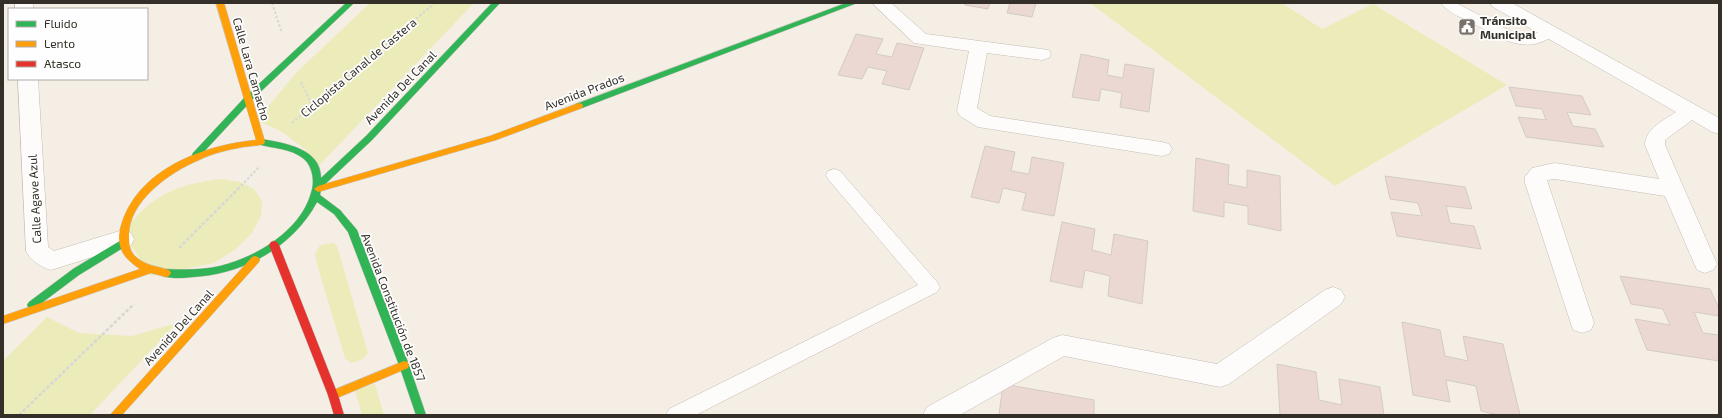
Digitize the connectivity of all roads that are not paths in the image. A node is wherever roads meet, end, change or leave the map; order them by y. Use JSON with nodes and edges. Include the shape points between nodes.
{"nodes":[{"id":1,"x":220,"y":3,"type":"edge"},
{"id":2,"x":350,"y":3,"type":"edge"},
{"id":3,"x":496,"y":3,"type":"edge"},
{"id":4,"x":853,"y":3,"type":"edge"},
{"id":5,"x":881,"y":3,"type":"edge"},
{"id":6,"x":1448,"y":3,"type":"edge"},
{"id":7,"x":1511,"y":5,"type":"edge"},
{"id":8,"x":1551,"y":32,"type":"junction"},
{"id":9,"x":979,"y":46,"type":"junction"},
{"id":10,"x":1042,"y":54,"type":"dead end"},
{"id":11,"x":28,"y":80,"type":"edge"},
{"id":12,"x":249,"y":98,"type":"junction"},
{"id":13,"x":1691,"y":111,"type":"junction"},
{"id":14,"x":1719,"y":127,"type":"edge"},
{"id":15,"x":261,"y":142,"type":"junction"},
{"id":16,"x":1162,"y":149,"type":"dead end"},
{"id":17,"x":193,"y":158,"type":"junction"},
{"id":18,"x":834,"y":174,"type":"dead end"},
{"id":19,"x":1673,"y":189,"type":"junction"},
{"id":20,"x":318,"y":191,"type":"junction"},
{"id":21,"x":123,"y":241,"type":"junction"},
{"id":22,"x":274,"y":245,"type":"junction"},
{"id":23,"x":260,"y":254,"type":"junction"},
{"id":24,"x":1706,"y":264,"type":"dead end"},
{"id":25,"x":149,"y":270,"type":"junction"},
{"id":26,"x":1333,"y":297,"type":"dead end"},
{"id":27,"x":22,"y":314,"type":"junction"},
{"id":28,"x":1582,"y":323,"type":"dead end"},
{"id":29,"x":5,"y":324,"type":"edge"},
{"id":30,"x":404,"y":365,"type":"junction"},
{"id":31,"x":333,"y":395,"type":"junction"},
{"id":32,"x":115,"y":415,"type":"edge"},
{"id":33,"x":339,"y":415,"type":"edge"},
{"id":34,"x":421,"y":415,"type":"edge"},
{"id":35,"x":676,"y":415,"type":"edge"},
{"id":36,"x":936,"y":415,"type":"edge"}],
"edges":[{"from":1,"to":12,"type":"main road","name":"Calle Lara Camacho"},
{"from":2,"to":12,"type":"main road"},
{"from":3,"to":20,"type":"main road","name":"Avenida Del Canal"},
{"from":4,"to":20,"type":"main road","name":"Avenida Prados","via":[[493,138]]},
{"from":5,"to":9,"type":"street","via":[[921,39]]},
{"from":6,"to":8,"type":"lane","via":[[1515,39],[1532,41]]},
{"from":7,"to":8,"type":"street"},
{"from":8,"to":13,"type":"street"},
{"from":9,"to":10,"type":"street"},
{"from":9,"to":16,"type":"street","via":[[967,111],[985,122]]},
{"from":11,"to":21,"type":"street","name":"Calle Agave Azul","via":[[37,251],[51,261]]},
{"from":12,"to":15,"type":"main road","name":"Calle Lara Camacho"},
{"from":12,"to":17,"type":"main road"},
{"from":13,"to":14,"type":"street"},
{"from":13,"to":19,"type":"street","via":[[1655,139],[1655,145]]},
{"from":15,"to":17,"type":"main road","via":[[224,147]]},
{"from":15,"to":20,"type":"main road","via":[[282,144],[303,153],[316,167]]},
{"from":17,"to":21,"type":"main road","via":[[164,174],[141,195],[127,217]]},
{"from":18,"to":35,"type":"lane","via":[[931,287]]},
{"from":19,"to":24,"type":"street"},
{"from":19,"to":28,"type":"street","via":[[1555,171],[1540,173],[1536,177]]},
{"from":20,"to":22,"type":"main road","name":"Avenida Del Canal","via":[[308,214]]},
{"from":20,"to":30,"type":"main road","name":"Avenida Constitución de 1857","via":[[352,230]]},
{"from":21,"to":25,"type":"main road","name":"Avenida Del Canal","via":[[128,254],[136,263]]},
{"from":21,"to":27,"type":"main road","via":[[57,285]]},
{"from":22,"to":23,"type":"main road","name":"Avenida Del Canal"},
{"from":22,"to":31,"type":"main road"},
{"from":23,"to":25,"type":"main road","name":"Avenida Del Canal","via":[[228,268],[195,274],[165,274]]},
{"from":23,"to":32,"type":"main road","name":"Avenida Del Canal"},
{"from":25,"to":27,"type":"main road"},
{"from":26,"to":36,"type":"street","via":[[1220,376],[1062,345]]},
{"from":27,"to":29,"type":"main road"},
{"from":30,"to":31,"type":"main road"},
{"from":30,"to":34,"type":"main road","name":"Avenida Constitución de 1857"},
{"from":31,"to":33,"type":"main road"}]}
